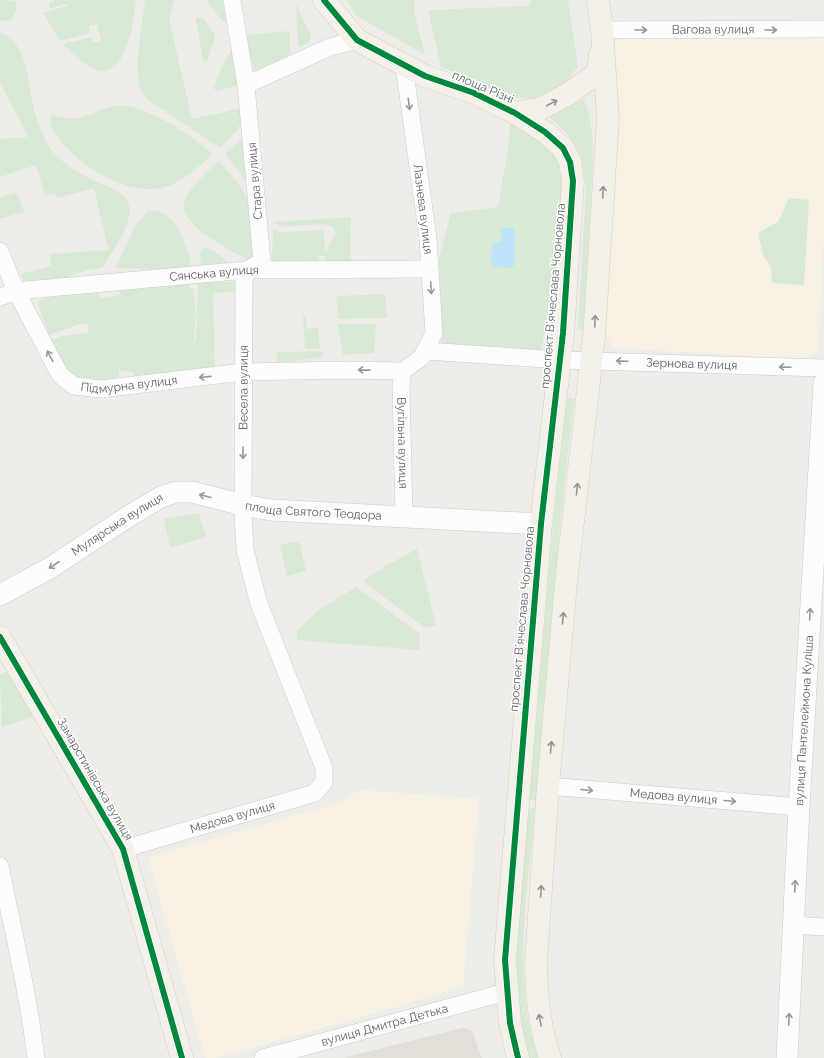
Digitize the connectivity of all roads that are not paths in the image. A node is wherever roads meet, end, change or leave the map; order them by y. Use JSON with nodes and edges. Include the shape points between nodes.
{"nodes":[{"id":1,"x":232,"y":0,"type":"edge"},
{"id":2,"x":324,"y":0,"type":"edge"},
{"id":3,"x":598,"y":0,"type":"edge"},
{"id":4,"x":824,"y":29,"type":"edge"},
{"id":5,"x":602,"y":30,"type":"junction"},
{"id":6,"x":357,"y":40,"type":"junction"},
{"id":7,"x":404,"y":65,"type":"junction"},
{"id":8,"x":246,"y":85,"type":"junction"},
{"id":9,"x":515,"y":112,"type":"junction"},
{"id":10,"x":573,"y":181,"type":"joint"},
{"id":11,"x":0,"y":251,"type":"edge"},
{"id":12,"x":430,"y":269,"type":"junction"},
{"id":13,"x":247,"y":270,"type":"junction"},
{"id":14,"x":16,"y":291,"type":"junction"},
{"id":15,"x":0,"y":297,"type":"edge"},
{"id":16,"x":426,"y":352,"type":"junction"},
{"id":17,"x":560,"y":360,"type":"junction"},
{"id":18,"x":591,"y":360,"type":"junction"},
{"id":19,"x":824,"y":368,"type":"edge"},
{"id":20,"x":403,"y":371,"type":"junction"},
{"id":21,"x":243,"y":372,"type":"junction"},
{"id":22,"x":824,"y":383,"type":"edge"},
{"id":23,"x":243,"y":505,"type":"junction"},
{"id":24,"x":404,"y":516,"type":"junction"},
{"id":25,"x":541,"y":524,"type":"junction"},
{"id":26,"x":0,"y":595,"type":"edge"},
{"id":27,"x":0,"y":636,"type":"edge"},
{"id":28,"x":7,"y":658,"type":"edge"},
{"id":29,"x":324,"y":768,"type":"joint"},
{"id":30,"x":548,"y":786,"type":"junction"},
{"id":31,"x":799,"y":807,"type":"junction"},
{"id":32,"x":123,"y":849,"type":"junction"},
{"id":33,"x":0,"y":866,"type":"edge"},
{"id":34,"x":794,"y":925,"type":"junction"},
{"id":35,"x":824,"y":927,"type":"edge"},
{"id":36,"x":506,"y":992,"type":"junction"},
{"id":37,"x":36,"y":1058,"type":"edge"},
{"id":38,"x":182,"y":1058,"type":"edge"},
{"id":39,"x":263,"y":1058,"type":"edge"},
{"id":40,"x":518,"y":1058,"type":"edge"},
{"id":41,"x":550,"y":1058,"type":"edge"},
{"id":42,"x":787,"y":1058,"type":"edge"}],
"edges":[{"from":1,"to":8,"type":"street","name":"Стара вулиця"},
{"from":2,"to":6,"type":"main road"},
{"from":3,"to":5,"type":"main road"},
{"from":5,"to":4,"type":"street","name":"Вагова вулиця","one_way":true},
{"from":9,"to":5,"type":"main road","name":"площа Різні","one_way":true,"via":[[542,108],[598,73]]},
{"from":18,"to":5,"type":"main road","one_way":true,"via":[[608,118]]},
{"from":6,"to":7,"type":"main road","name":"площа Різні"},
{"from":6,"to":8,"type":"street","via":[[330,46]]},
{"from":7,"to":9,"type":"main road","name":"площа Різні"},
{"from":7,"to":12,"type":"street","name":"Лазнева вулиця","one_way":true},
{"from":8,"to":13,"type":"street","name":"Стара вулиця","via":[[262,260]]},
{"from":9,"to":10,"type":"main road","name":"площа Різні","via":[[563,148],[570,162]]},
{"from":10,"to":17,"type":"main road","name":"проспект Вʼячеслава Чорновола"},
{"from":11,"to":14,"type":"street","name":"Підмурна вулиця"},
{"from":12,"to":13,"type":"street","name":"Сянська вулиця"},
{"from":12,"to":16,"type":"street","name":"Лазнева вулиця","one_way":true,"via":[[434,333]]},
{"from":13,"to":14,"type":"street","name":"Сянська вулиця"},
{"from":13,"to":21,"type":"street","name":"Весела вулиця","via":[[244,279]]},
{"from":14,"to":15,"type":"street","name":"Сянська вулиця"},
{"from":21,"to":14,"type":"street","name":"Підмурна вулиця","one_way":true,"via":[[101,389],[74,386],[60,375]]},
{"from":16,"to":17,"type":"street","name":"Зернова вулиця"},
{"from":16,"to":20,"type":"street"},
{"from":17,"to":18,"type":"street","name":"Зернова вулиця"},
{"from":17,"to":25,"type":"main road","name":"проспект Вʼячеслава Чорновола"},
{"from":19,"to":18,"type":"street","name":"Зернова вулиця","one_way":true},
{"from":30,"to":18,"type":"main road","one_way":true,"via":[[566,583]]},
{"from":20,"to":21,"type":"street","name":"Підмурна вулиця","one_way":true},
{"from":20,"to":24,"type":"street","name":"Вугільна вулиця","via":[[401,386]]},
{"from":21,"to":23,"type":"street","name":"Весела вулиця","one_way":true},
{"from":31,"to":22,"type":"street","name":"вулиця Пантелеймона Куліша","one_way":true},
{"from":23,"to":24,"type":"street","name":"площа Святого Теодора","via":[[271,510]]},
{"from":23,"to":26,"type":"street","name":"Мулярська вулиця","one_way":true,"via":[[192,492],[176,492],[161,496],[50,568]]},
{"from":23,"to":29,"type":"street","name":"площа Святого Теодора","via":[[245,550],[259,604]]},
{"from":24,"to":25,"type":"street","name":"площа Святого Теодора"},
{"from":25,"to":36,"type":"main road","name":"проспект Вʼячеслава Чорновола","via":[[505,960]]},
{"from":27,"to":28,"type":"main road","name":"Замарстинівська вулиця"},
{"from":28,"to":32,"type":"main road","name":"Замарстинівська вулиця"},
{"from":29,"to":32,"type":"street","name":"Медова вулиця","via":[[324,782],[315,793]]},
{"from":30,"to":31,"type":"street","name":"Медова вулиця","one_way":true},
{"from":41,"to":30,"type":"main road","one_way":true,"via":[[539,1017],[536,987]]},
{"from":34,"to":31,"type":"street","name":"вулиця Пантелеймона Куліша","one_way":true},
{"from":32,"to":38,"type":"main road","name":"Замарстинівська вулиця"},
{"from":33,"to":37,"type":"street","via":[[19,952]]},
{"from":34,"to":35,"type":"street"},
{"from":42,"to":34,"type":"street","name":"вулиця Пантелеймона Куліша","one_way":true},
{"from":36,"to":39,"type":"street","name":"вулиця Дмитра Детька"},
{"from":36,"to":40,"type":"main road","name":"проспект Вʼячеслава Чорновола"}]}
